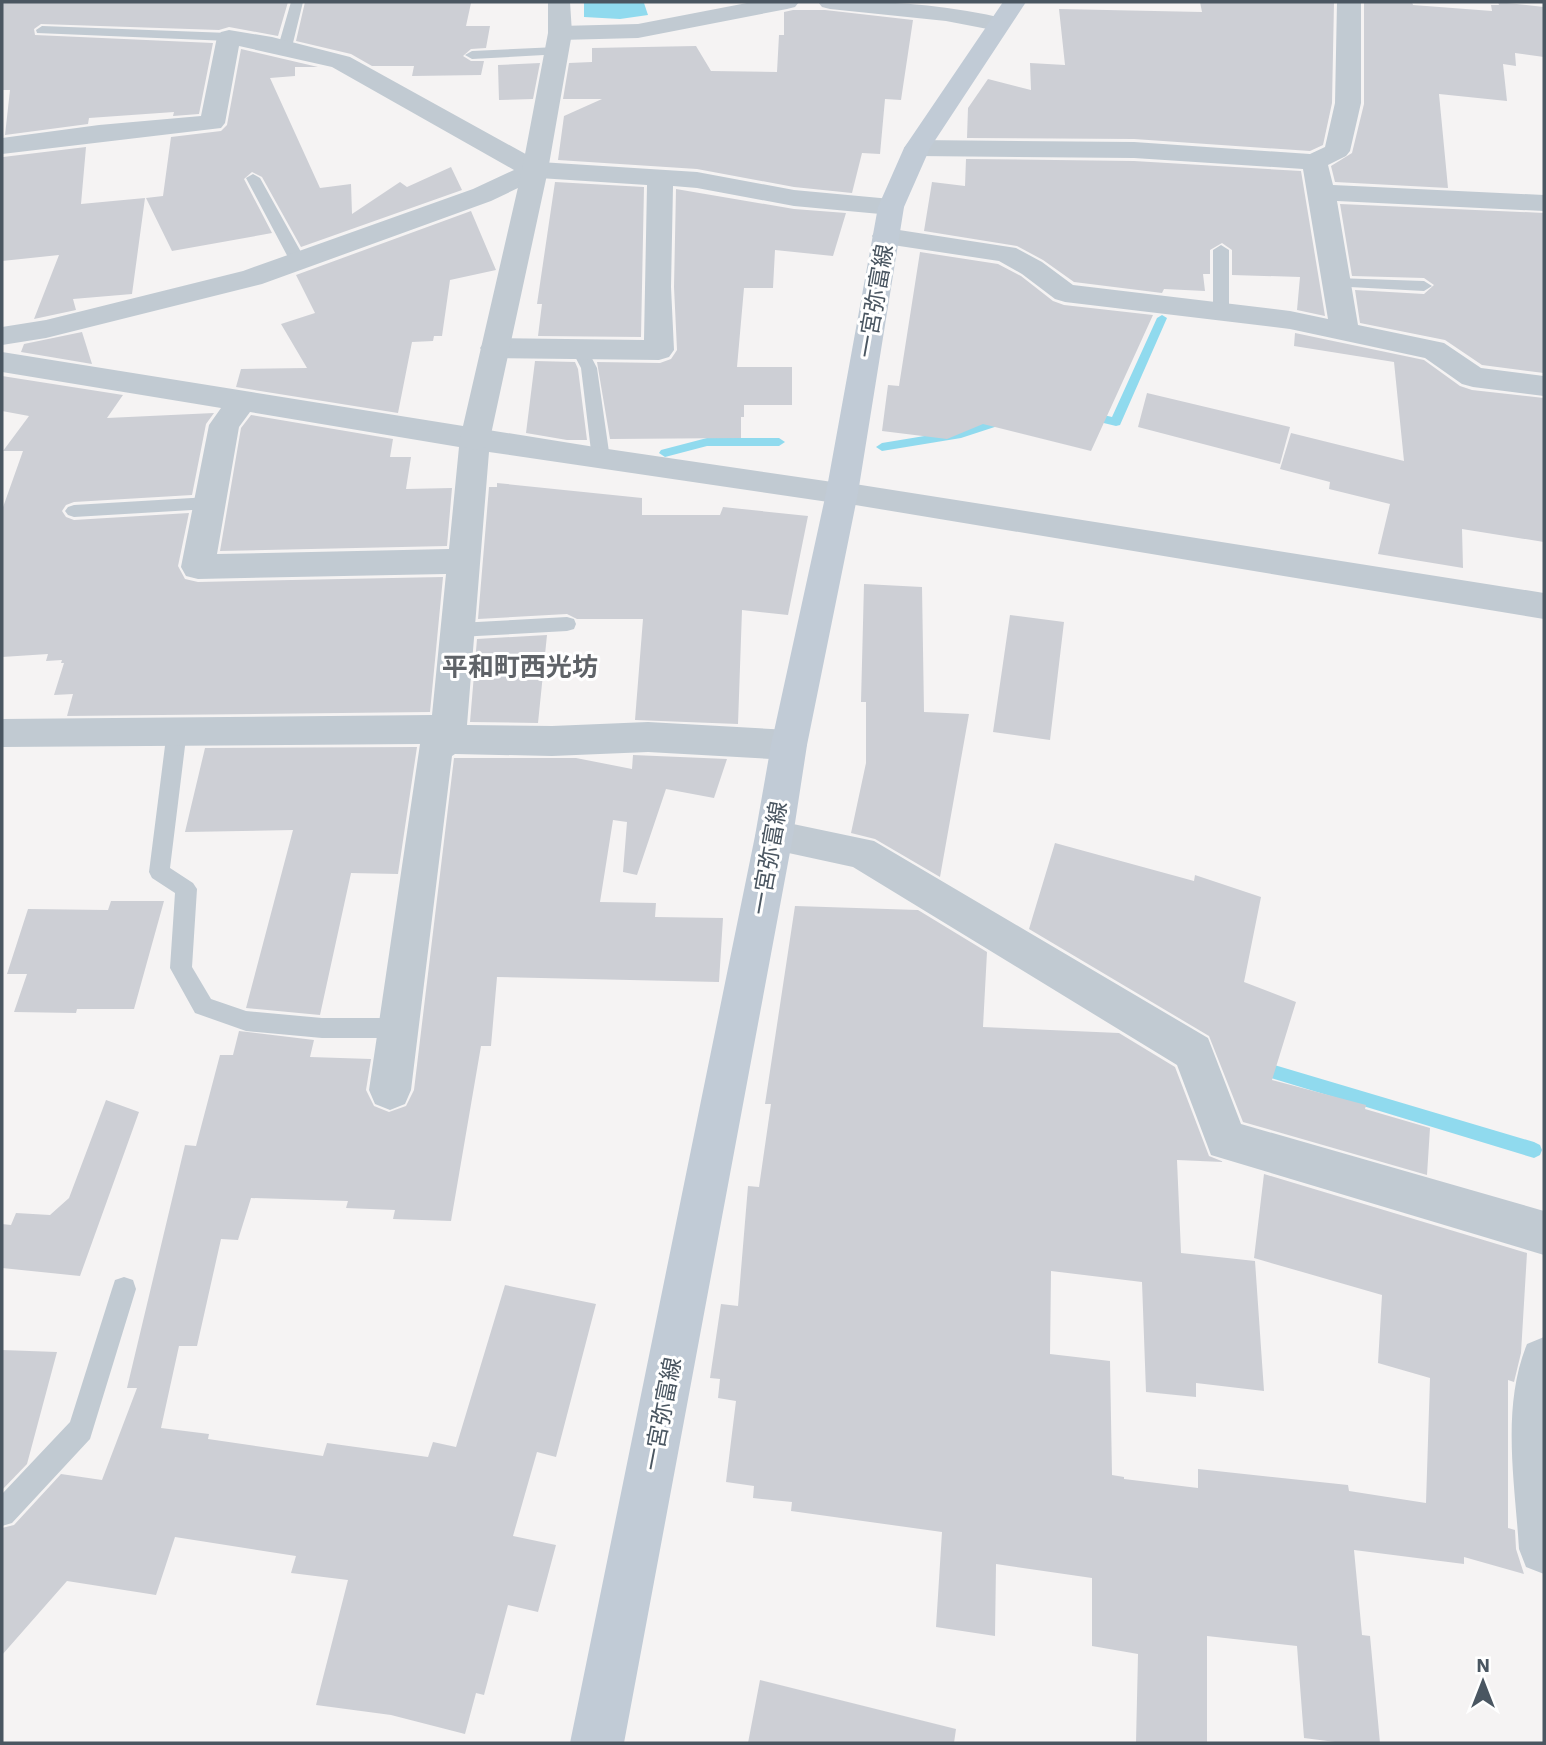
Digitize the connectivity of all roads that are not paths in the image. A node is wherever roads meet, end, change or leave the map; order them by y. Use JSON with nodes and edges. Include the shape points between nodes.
{"nodes":[{"id":1,"x":297,"y":2,"type":"edge"},
{"id":2,"x":559,"y":2,"type":"edge"},
{"id":3,"x":787,"y":2,"type":"edge"},
{"id":4,"x":830,"y":2,"type":"edge"},
{"id":5,"x":1349,"y":2,"type":"edge"},
{"id":6,"x":721,"y":8,"type":"edge"},
{"id":7,"x":948,"y":8,"type":"edge"},
{"id":8,"x":1006,"y":13,"type":"edge"},
{"id":9,"x":42,"y":30,"type":"dead end"},
{"id":10,"x":229,"y":37,"type":"junction"},
{"id":11,"x":558,"y":42,"type":"junction"},
{"id":12,"x":285,"y":47,"type":"junction"},
{"id":13,"x":472,"y":55,"type":"dead end"},
{"id":14,"x":2,"y":146,"type":"edge"},
{"id":15,"x":917,"y":148,"type":"junction"},
{"id":16,"x":1314,"y":162,"type":"junction"},
{"id":17,"x":535,"y":170,"type":"junction"},
{"id":18,"x":253,"y":177,"type":"dead end"},
{"id":19,"x":660,"y":178,"type":"junction"},
{"id":20,"x":1322,"y":192,"type":"junction"},
{"id":21,"x":1544,"y":204,"type":"edge"},
{"id":22,"x":889,"y":222,"type":"junction"},
{"id":23,"x":1221,"y":250,"type":"dead end"},
{"id":24,"x":298,"y":261,"type":"junction"},
{"id":25,"x":1336,"y":283,"type":"junction"},
{"id":26,"x":1424,"y":286,"type":"dead end"},
{"id":27,"x":1221,"y":312,"type":"junction"},
{"id":28,"x":1345,"y":333,"type":"junction"},
{"id":29,"x":2,"y":336,"type":"edge"},
{"id":30,"x":495,"y":348,"type":"junction"},
{"id":31,"x":579,"y":349,"type":"junction"},
{"id":32,"x":2,"y":362,"type":"edge"},
{"id":33,"x":1544,"y":386,"type":"edge"},
{"id":34,"x":243,"y":400,"type":"junction"},
{"id":35,"x":475,"y":439,"type":"junction"},
{"id":36,"x":601,"y":459,"type":"junction"},
{"id":37,"x":842,"y":493,"type":"junction"},
{"id":38,"x":209,"y":503,"type":"junction"},
{"id":39,"x":74,"y":511,"type":"dead end"},
{"id":40,"x":464,"y":561,"type":"junction"},
{"id":41,"x":1544,"y":606,"type":"edge"},
{"id":42,"x":567,"y":624,"type":"dead end"},
{"id":43,"x":458,"y":630,"type":"junction"},
{"id":44,"x":177,"y":730,"type":"junction"},
{"id":45,"x":2,"y":733,"type":"edge"},
{"id":46,"x":449,"y":734,"type":"junction"},
{"id":47,"x":789,"y":746,"type":"junction"},
{"id":48,"x":774,"y":836,"type":"junction"},
{"id":49,"x":397,"y":1028,"type":"junction"},
{"id":50,"x":390,"y":1090,"type":"dead end"},
{"id":51,"x":1544,"y":1233,"type":"edge"},
{"id":52,"x":124,"y":1289,"type":"dead end"},
{"id":53,"x":1544,"y":1361,"type":"edge"},
{"id":54,"x":2,"y":1513,"type":"edge"},
{"id":55,"x":1544,"y":1549,"type":"edge"},
{"id":56,"x":597,"y":1743,"type":"edge"}],
"edges":[{"from":1,"to":12,"type":"lane"},
{"from":2,"to":11,"type":"street"},
{"from":3,"to":6,"type":"street"},
{"from":4,"to":7,"type":"street"},
{"from":5,"to":16,"type":"street","via":[[1348,103],[1337,151]]},
{"from":6,"to":11,"type":"street","via":[[638,31]]},
{"from":7,"to":8,"type":"street"},
{"from":8,"to":15,"type":"main road","name":"一宮弥富線"},
{"from":9,"to":10,"type":"lane"},
{"from":10,"to":12,"type":"street"},
{"from":10,"to":14,"type":"street","via":[[212,123]]},
{"from":11,"to":13,"type":"lane"},
{"from":11,"to":17,"type":"street"},
{"from":12,"to":17,"type":"street","via":[[341,62]]},
{"from":15,"to":16,"type":"street","via":[[1134,150]]},
{"from":15,"to":22,"type":"main road","name":"一宮弥富線"},
{"from":16,"to":20,"type":"street"},
{"from":17,"to":19,"type":"street"},
{"from":17,"to":24,"type":"street","via":[[482,195]]},
{"from":17,"to":30,"type":"street"},
{"from":18,"to":24,"type":"lane"},
{"from":19,"to":22,"type":"street","via":[[794,198]]},
{"from":19,"to":31,"type":"street","via":[[659,351]]},
{"from":20,"to":21,"type":"street"},
{"from":20,"to":25,"type":"street"},
{"from":22,"to":27,"type":"street","via":[[1006,254],[1065,293]]},
{"from":22,"to":37,"type":"main road","name":"一宮弥富線"},
{"from":23,"to":27,"type":"lane"},
{"from":24,"to":29,"type":"street","via":[[252,278]]},
{"from":25,"to":26,"type":"lane"},
{"from":25,"to":28,"type":"street"},
{"from":27,"to":28,"type":"street","via":[[1290,320]]},
{"from":28,"to":33,"type":"street","via":[[1434,350],[1474,377]]},
{"from":30,"to":31,"type":"street"},
{"from":30,"to":35,"type":"street"},
{"from":31,"to":36,"type":"lane","via":[[589,368]]},
{"from":32,"to":34,"type":"street"},
{"from":34,"to":35,"type":"street"},
{"from":34,"to":38,"type":"street","via":[[224,425]]},
{"from":35,"to":36,"type":"street"},
{"from":35,"to":40,"type":"street"},
{"from":36,"to":37,"type":"street"},
{"from":37,"to":41,"type":"street"},
{"from":37,"to":47,"type":"main road","name":"一宮弥富線"},
{"from":38,"to":39,"type":"lane"},
{"from":38,"to":40,"type":"street","via":[[198,567]]},
{"from":40,"to":43,"type":"street"},
{"from":42,"to":43,"type":"lane"},
{"from":43,"to":46,"type":"street"},
{"from":44,"to":45,"type":"street"},
{"from":44,"to":46,"type":"street"},
{"from":44,"to":49,"type":"lane","via":[[159,872],[186,889],[181,968],[203,1006],[246,1021]]},
{"from":46,"to":47,"type":"street","via":[[552,741],[648,737]]},
{"from":46,"to":49,"type":"street","via":[[435,749]]},
{"from":47,"to":48,"type":"main road","name":"一宮弥富線"},
{"from":48,"to":51,"type":"street","via":[[861,852],[1193,1052],[1226,1140]]},
{"from":48,"to":56,"type":"main road","name":"一宮弥富線"},
{"from":49,"to":50,"type":"street"},
{"from":52,"to":54,"type":"lane","via":[[82,1430]]},
{"from":53,"to":55,"type":"street","via":[[1535,1411]]}]}
